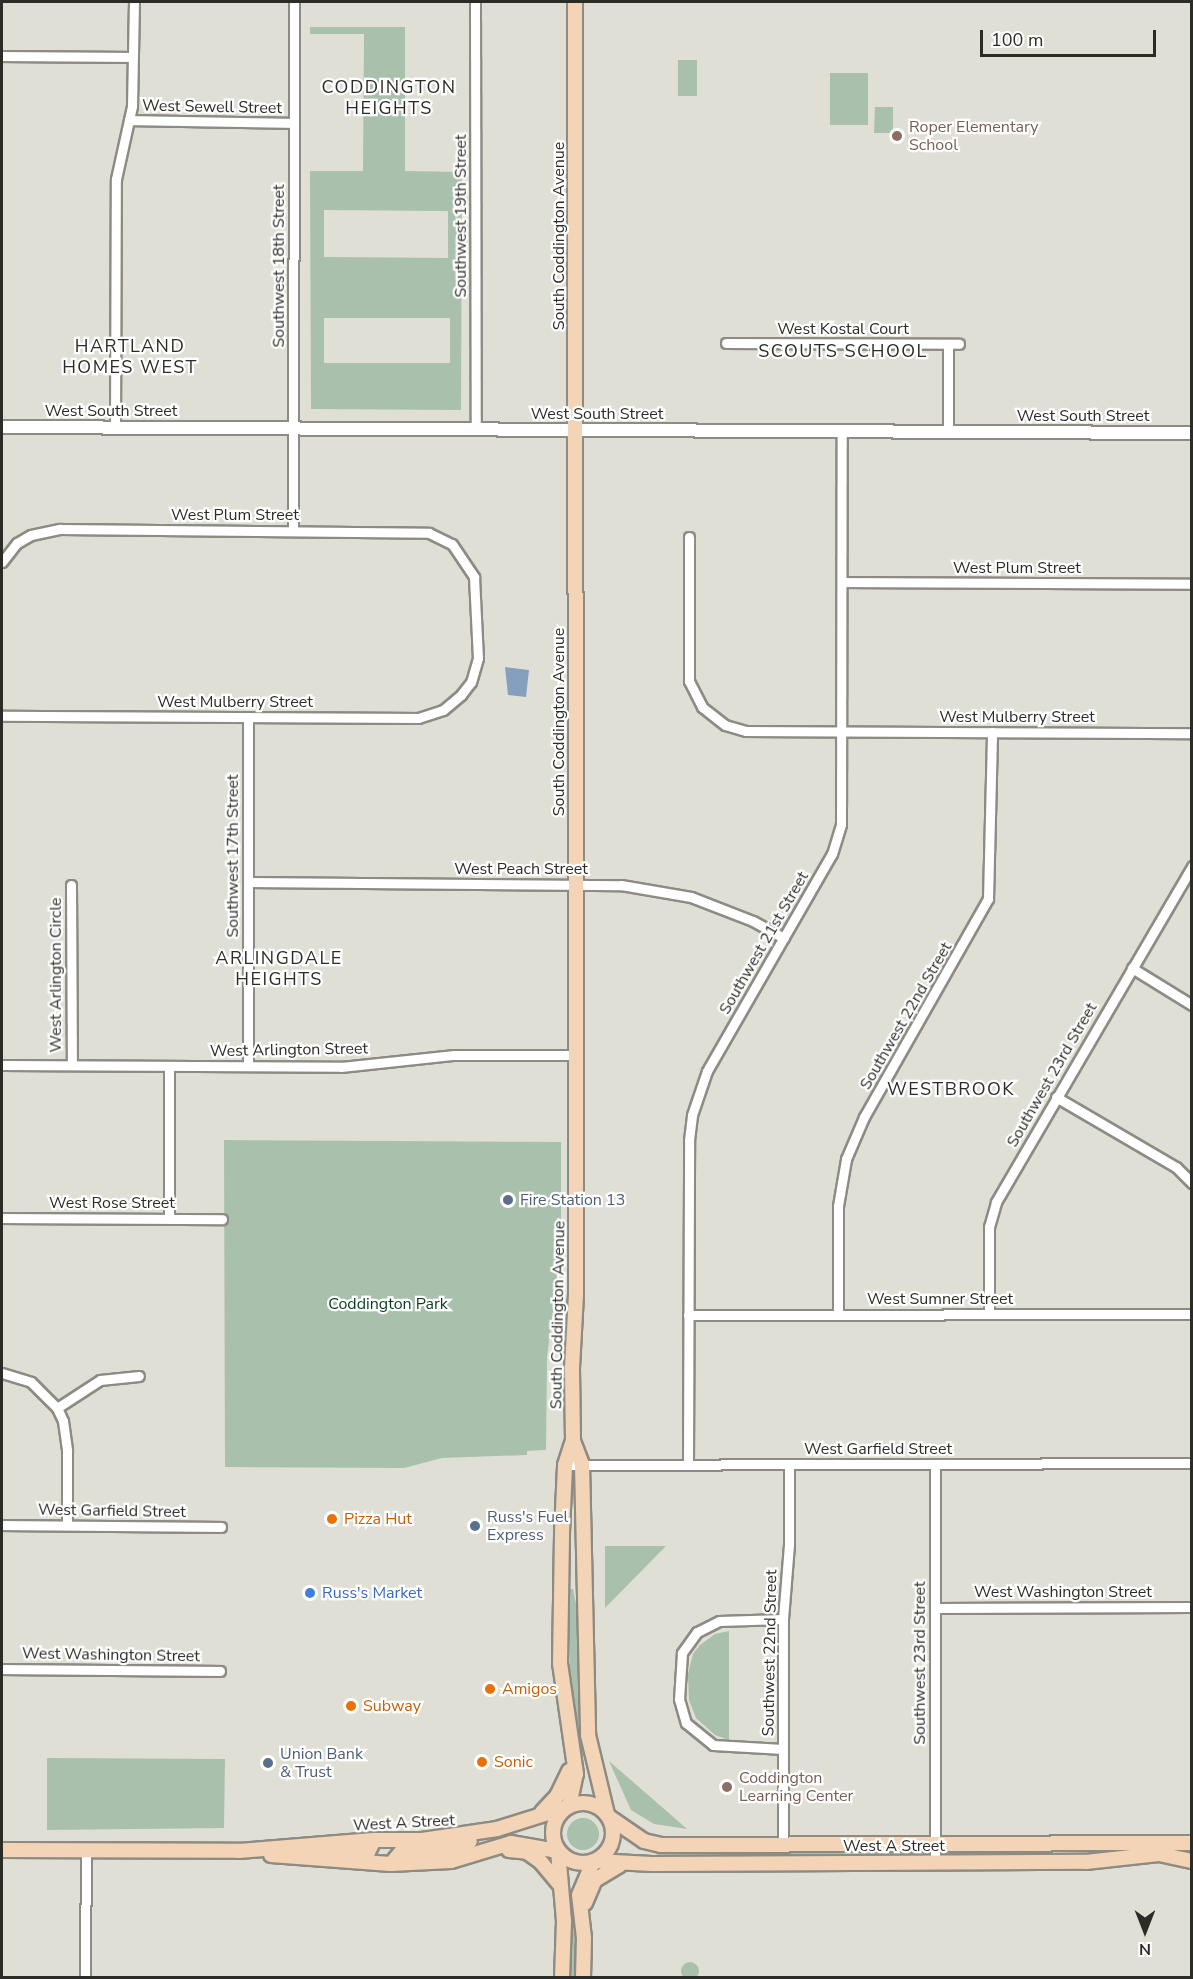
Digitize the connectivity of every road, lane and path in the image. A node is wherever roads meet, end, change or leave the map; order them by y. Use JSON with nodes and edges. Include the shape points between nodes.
{"nodes":[{"id":1,"x":134,"y":2,"type":"edge"},
{"id":2,"x":294,"y":2,"type":"edge"},
{"id":3,"x":476,"y":2,"type":"edge"},
{"id":4,"x":575,"y":2,"type":"edge"},
{"id":5,"x":2,"y":56,"type":"edge"},
{"id":6,"x":134,"y":57,"type":"junction"},
{"id":7,"x":129,"y":120,"type":"junction"},
{"id":8,"x":294,"y":123,"type":"junction"},
{"id":9,"x":726,"y":343,"type":"dead end"},
{"id":10,"x":948,"y":344,"type":"junction"},
{"id":11,"x":959,"y":344,"type":"dead end"},
{"id":12,"x":2,"y":427,"type":"edge"},
{"id":13,"x":115,"y":428,"type":"junction"},
{"id":14,"x":294,"y":429,"type":"junction"},
{"id":15,"x":476,"y":429,"type":"junction"},
{"id":16,"x":576,"y":430,"type":"junction"},
{"id":17,"x":842,"y":431,"type":"junction"},
{"id":18,"x":948,"y":432,"type":"junction"},
{"id":19,"x":1191,"y":433,"type":"edge"},
{"id":20,"x":293,"y":530,"type":"junction"},
{"id":21,"x":689,"y":537,"type":"dead end"},
{"id":22,"x":2,"y":562,"type":"edge"},
{"id":23,"x":842,"y":582,"type":"junction"},
{"id":24,"x":1191,"y":584,"type":"edge"},
{"id":25,"x":461,"y":695,"type":"joint"},
{"id":26,"x":2,"y":716,"type":"edge"},
{"id":27,"x":248,"y":717,"type":"junction"},
{"id":28,"x":842,"y":731,"type":"junction"},
{"id":29,"x":992,"y":732,"type":"junction"},
{"id":30,"x":1191,"y":733,"type":"edge"},
{"id":31,"x":1191,"y":866,"type":"edge"},
{"id":32,"x":248,"y":882,"type":"junction"},
{"id":33,"x":71,"y":885,"type":"dead end"},
{"id":34,"x":576,"y":885,"type":"junction"},
{"id":35,"x":784,"y":938,"type":"junction"},
{"id":36,"x":1132,"y":968,"type":"junction"},
{"id":37,"x":1191,"y":1005,"type":"edge"},
{"id":38,"x":576,"y":1055,"type":"junction"},
{"id":39,"x":2,"y":1065,"type":"edge"},
{"id":40,"x":72,"y":1065,"type":"junction"},
{"id":41,"x":169,"y":1066,"type":"junction"},
{"id":42,"x":248,"y":1066,"type":"junction"},
{"id":43,"x":1056,"y":1097,"type":"junction"},
{"id":44,"x":1191,"y":1183,"type":"edge"},
{"id":45,"x":2,"y":1218,"type":"edge"},
{"id":46,"x":169,"y":1219,"type":"junction"},
{"id":47,"x":222,"y":1219,"type":"dead end"},
{"id":48,"x":989,"y":1314,"type":"junction"},
{"id":49,"x":1191,"y":1314,"type":"edge"},
{"id":50,"x":688,"y":1315,"type":"junction"},
{"id":51,"x":838,"y":1315,"type":"junction"},
{"id":52,"x":2,"y":1373,"type":"edge"},
{"id":53,"x":139,"y":1376,"type":"dead end"},
{"id":54,"x":57,"y":1408,"type":"junction"},
{"id":55,"x":573,"y":1442,"type":"junction"},
{"id":56,"x":1191,"y":1463,"type":"edge"},
{"id":57,"x":582,"y":1464,"type":"junction"},
{"id":58,"x":688,"y":1464,"type":"junction"},
{"id":59,"x":789,"y":1464,"type":"junction"},
{"id":60,"x":935,"y":1464,"type":"junction"},
{"id":61,"x":565,"y":1465,"type":"junction"},
{"id":62,"x":2,"y":1525,"type":"edge"},
{"id":63,"x":67,"y":1525,"type":"junction"},
{"id":64,"x":221,"y":1527,"type":"dead end"},
{"id":65,"x":1191,"y":1607,"type":"edge"},
{"id":66,"x":935,"y":1608,"type":"junction"},
{"id":67,"x":783,"y":1619,"type":"junction"},
{"id":68,"x":2,"y":1669,"type":"edge"},
{"id":69,"x":220,"y":1671,"type":"dead end"},
{"id":70,"x":569,"y":1743,"type":"junction"},
{"id":71,"x":783,"y":1749,"type":"junction"},
{"id":72,"x":568,"y":1806,"type":"junction"},
{"id":73,"x":542,"y":1812,"type":"junction"},
{"id":74,"x":608,"y":1816,"type":"junction"},
{"id":75,"x":496,"y":1830,"type":"junction"},
{"id":76,"x":783,"y":1842,"type":"junction"},
{"id":77,"x":935,"y":1843,"type":"junction"},
{"id":78,"x":1191,"y":1843,"type":"edge"},
{"id":79,"x":2,"y":1850,"type":"edge"},
{"id":80,"x":86,"y":1850,"type":"junction"},
{"id":81,"x":239,"y":1851,"type":"junction"},
{"id":82,"x":488,"y":1851,"type":"junction"},
{"id":83,"x":558,"y":1851,"type":"junction"},
{"id":84,"x":594,"y":1861,"type":"junction"},
{"id":85,"x":1191,"y":1861,"type":"edge"},
{"id":86,"x":935,"y":1862,"type":"junction"},
{"id":87,"x":391,"y":1864,"type":"junction"},
{"id":88,"x":624,"y":1864,"type":"junction"},
{"id":89,"x":561,"y":1887,"type":"junction"},
{"id":90,"x":584,"y":1938,"type":"junction"},
{"id":91,"x":85,"y":1977,"type":"edge"},
{"id":92,"x":562,"y":1977,"type":"edge"},
{"id":93,"x":583,"y":1977,"type":"edge"}],
"edges":[{"from":1,"to":6,"type":"street"},
{"from":2,"to":8,"type":"street","name":"Southwest 18th Street"},
{"from":3,"to":15,"type":"street","name":"Southwest 19th Street"},
{"from":4,"to":16,"type":"main road","name":"South Coddington Avenue"},
{"from":5,"to":6,"type":"street"},
{"from":6,"to":7,"type":"street"},
{"from":7,"to":8,"type":"street","name":"West Sewell Street"},
{"from":7,"to":13,"type":"street","via":[[116,179]]},
{"from":8,"to":14,"type":"street","name":"Southwest 18th Street"},
{"from":9,"to":10,"type":"street","name":"West Kostal Court"},
{"from":10,"to":11,"type":"street","name":"West Kostal Court"},
{"from":10,"to":18,"type":"street"},
{"from":12,"to":13,"type":"street","name":"West South Street"},
{"from":13,"to":14,"type":"street","name":"West South Street"},
{"from":14,"to":15,"type":"street","name":"West South Street"},
{"from":14,"to":20,"type":"street","name":"Southwest 18th Street"},
{"from":15,"to":16,"type":"street","name":"West South Street"},
{"from":16,"to":17,"type":"street","name":"West South Street"},
{"from":16,"to":34,"type":"main road","name":"South Coddington Avenue"},
{"from":17,"to":18,"type":"street","name":"West South Street"},
{"from":17,"to":23,"type":"street","name":"Southwest 21st Street"},
{"from":18,"to":19,"type":"street","name":"West South Street"},
{"from":20,"to":22,"type":"street","name":"West Plum Street","via":[[60,529],[17,543]]},
{"from":20,"to":25,"type":"street","name":"West Plum Street","via":[[418,531],[452,544],[470,567],[477,591],[478,657],[471,682]]},
{"from":21,"to":28,"type":"street","name":"West Mulberry Street","via":[[688,673],[708,719],[746,730]]},
{"from":23,"to":24,"type":"street","name":"West Plum Street"},
{"from":23,"to":28,"type":"street","name":"Southwest 21st Street"},
{"from":25,"to":27,"type":"street","name":"West Mulberry Street","via":[[443,710],[418,718]]},
{"from":26,"to":27,"type":"street","name":"West Mulberry Street"},
{"from":27,"to":32,"type":"street","name":"Southwest 17th Street"},
{"from":28,"to":29,"type":"street","name":"West Mulberry Street"},
{"from":28,"to":35,"type":"street","name":"Southwest 21st Street","via":[[837,841]]},
{"from":29,"to":30,"type":"street","name":"West Mulberry Street"},
{"from":29,"to":51,"type":"street","name":"Southwest 22nd Street","via":[[988,899],[864,1117],[846,1159],[838,1206]]},
{"from":31,"to":36,"type":"street","name":"Southwest 23rd Street"},
{"from":32,"to":34,"type":"street","name":"West Peach Street"},
{"from":32,"to":42,"type":"street","name":"Southwest 17th Street"},
{"from":33,"to":40,"type":"street","name":"West Arlington Circle"},
{"from":34,"to":35,"type":"street","name":"West Peach Street","via":[[621,885],[691,897],[733,912]]},
{"from":34,"to":38,"type":"main road","name":"South Coddington Avenue"},
{"from":35,"to":50,"type":"street","name":"Southwest 21st Street","via":[[707,1071],[692,1115]]},
{"from":36,"to":37,"type":"street"},
{"from":36,"to":43,"type":"street","name":"Southwest 23rd Street"},
{"from":38,"to":42,"type":"street","name":"West Arlington Street","via":[[482,1054],[341,1067]]},
{"from":38,"to":55,"type":"main road","name":"South Coddington Avenue"},
{"from":39,"to":40,"type":"street","name":"West Arlington Street"},
{"from":40,"to":41,"type":"street","name":"West Arlington Street"},
{"from":41,"to":42,"type":"street","name":"West Arlington Street"},
{"from":41,"to":46,"type":"street"},
{"from":43,"to":44,"type":"street","via":[[1176,1167]]},
{"from":43,"to":48,"type":"street","name":"Southwest 23rd Street","via":[[991,1216]]},
{"from":45,"to":46,"type":"street","name":"West Rose Street"},
{"from":46,"to":47,"type":"street","name":"West Rose Street"},
{"from":48,"to":49,"type":"street","name":"West Sumner Street"},
{"from":48,"to":51,"type":"street","name":"West Sumner Street"},
{"from":50,"to":51,"type":"street","name":"West Sumner Street"},
{"from":50,"to":58,"type":"street","name":"Southwest 21st Street"},
{"from":52,"to":54,"type":"street","via":[[31,1382]]},
{"from":53,"to":54,"type":"street","via":[[100,1380]]},
{"from":54,"to":63,"type":"street","via":[[66,1436]]},
{"from":55,"to":57,"type":"main road","name":"South Coddington Avenue"},
{"from":55,"to":61,"type":"main road","name":"South Coddington Avenue"},
{"from":56,"to":60,"type":"street","name":"West Garfield Street"},
{"from":57,"to":58,"type":"street","name":"West Garfield Street"},
{"from":57,"to":61,"type":"street","name":"West Garfield Street"},
{"from":57,"to":74,"type":"main road","name":"South Coddington Avenue","via":[[588,1735]]},
{"from":58,"to":59,"type":"street","name":"West Garfield Street"},
{"from":59,"to":60,"type":"street","name":"West Garfield Street"},
{"from":59,"to":67,"type":"street","name":"Southwest 22nd Street","via":[[789,1544]]},
{"from":60,"to":66,"type":"street","name":"Southwest 23rd Street"},
{"from":61,"to":70,"type":"main road","name":"South Coddington Avenue","via":[[560,1663]]},
{"from":62,"to":63,"type":"street","name":"West Garfield Street"},
{"from":63,"to":64,"type":"street","name":"West Garfield Street"},
{"from":65,"to":66,"type":"street","name":"West Washington Street"},
{"from":66,"to":77,"type":"street","name":"Southwest 23rd Street"},
{"from":67,"to":71,"type":"street","name":"Southwest 22nd Street"},
{"from":67,"to":71,"type":"street","via":[[729,1619],[697,1632],[682,1653],[679,1699],[686,1723],[713,1745]]},
{"from":68,"to":69,"type":"street","name":"West Washington Street"},
{"from":70,"to":72,"type":"main road","name":"South Coddington Avenue","via":[[576,1774]]},
{"from":70,"to":73,"type":"main road","via":[[569,1773],[558,1796]]},
{"from":71,"to":76,"type":"street","name":"Southwest 22nd Street"},
{"from":72,"to":73,"type":"main road","name":"West A Street"},
{"from":72,"to":74,"type":"main road","via":[[590,1803]]},
{"from":72,"to":83,"type":"main road","via":[[553,1827]]},
{"from":73,"to":75,"type":"main road","name":"West A Street"},
{"from":74,"to":76,"type":"main road","name":"West A Street","via":[[652,1844]]},
{"from":74,"to":84,"type":"main road","via":[[613,1838],[607,1852]]},
{"from":75,"to":81,"type":"main road","name":"West A Street","via":[[445,1838],[374,1840],[372,1849],[362,1853]]},
{"from":75,"to":87,"type":"main road","via":[[446,1849],[401,1852]]},
{"from":76,"to":77,"type":"main road","name":"West A Street"},
{"from":77,"to":78,"type":"main road","name":"West A Street"},
{"from":77,"to":86,"type":"street","name":"Southwest 23rd Street"},
{"from":79,"to":80,"type":"main road"},
{"from":80,"to":81,"type":"main road"},
{"from":80,"to":91,"type":"street"},
{"from":81,"to":87,"type":"main road"},
{"from":82,"to":83,"type":"main road","via":[[523,1842]]},
{"from":82,"to":87,"type":"main road","via":[[451,1861]]},
{"from":82,"to":89,"type":"main road","via":[[527,1852],[540,1861]]},
{"from":83,"to":84,"type":"main road","via":[[574,1862]]},
{"from":83,"to":89,"type":"main road"},
{"from":84,"to":88,"type":"main road","name":"West A Street"},
{"from":84,"to":90,"type":"main road","via":[[579,1894]]},
{"from":85,"to":86,"type":"main road","name":"West A Street","via":[[1159,1854],[1086,1862]]},
{"from":86,"to":88,"type":"main road","name":"West A Street"},
{"from":88,"to":90,"type":"main road","via":[[602,1873],[590,1888],[585,1901]]},
{"from":89,"to":92,"type":"main road"},
{"from":90,"to":93,"type":"main road"}]}
